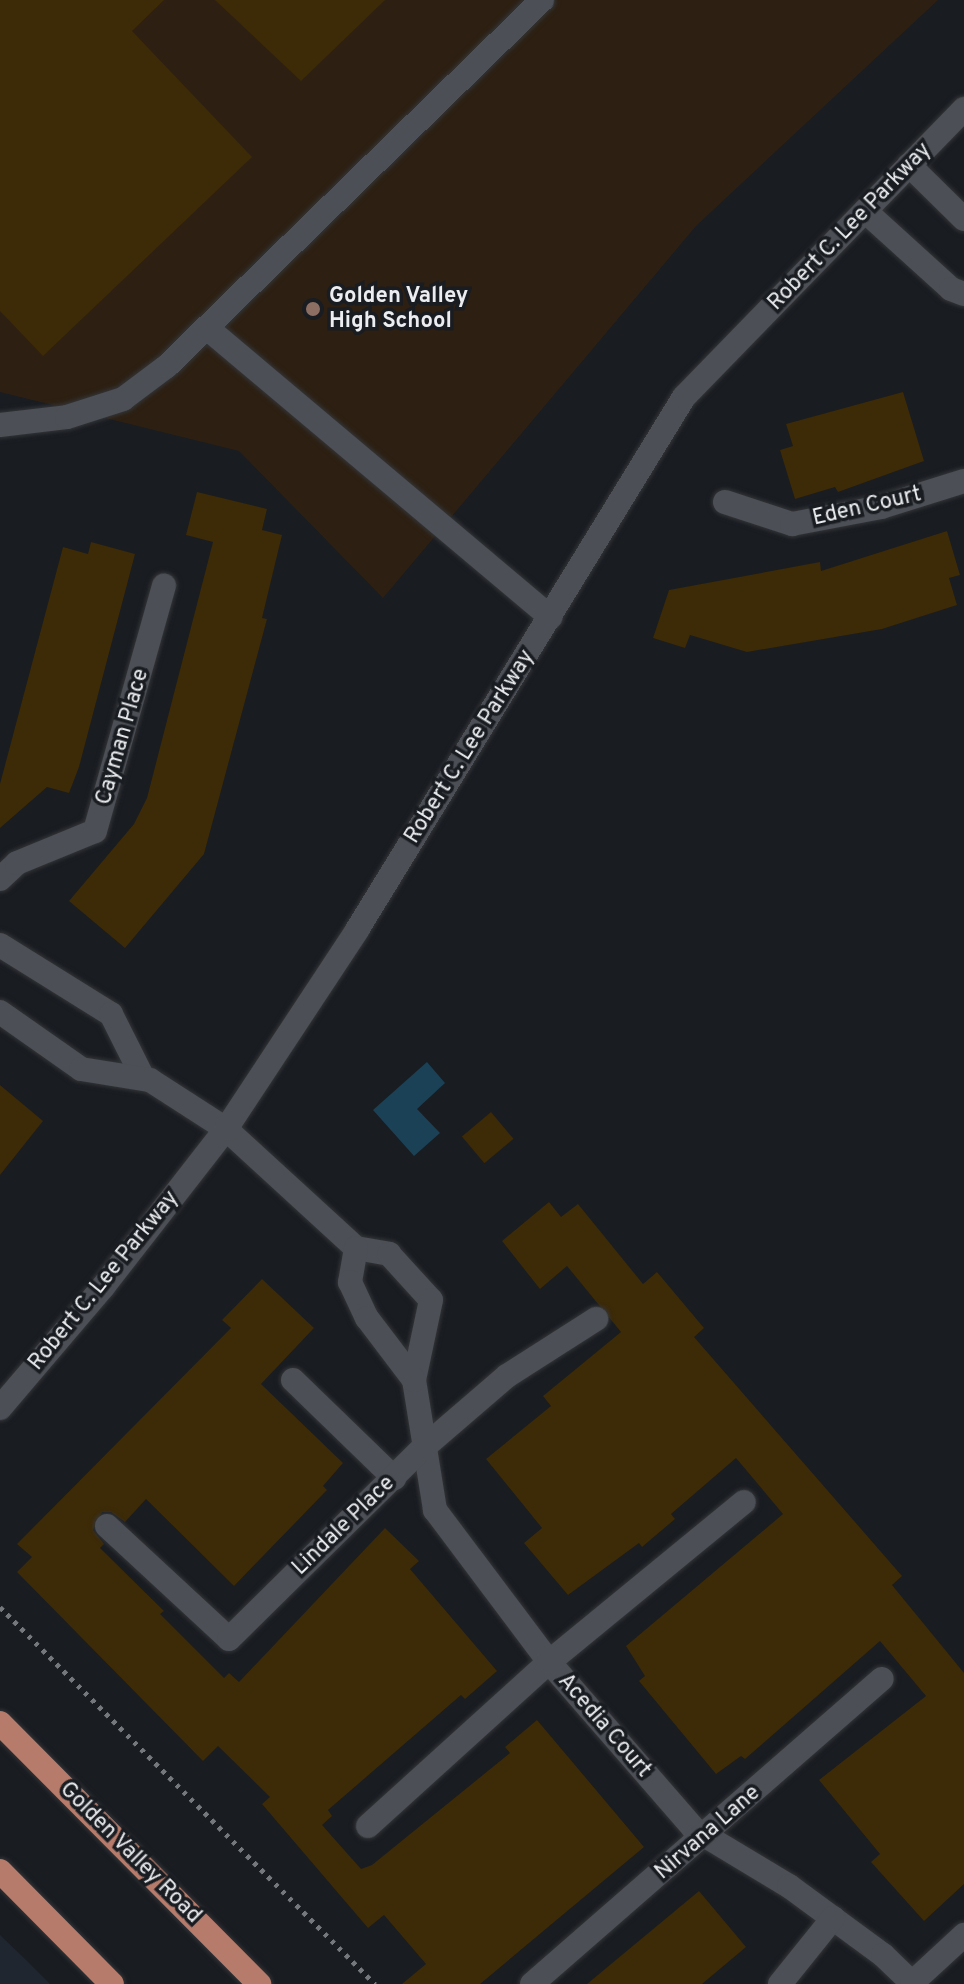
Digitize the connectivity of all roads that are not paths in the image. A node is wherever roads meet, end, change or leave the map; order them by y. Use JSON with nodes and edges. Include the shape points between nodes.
{"nodes":[{"id":1,"x":542,"y":0,"type":"edge"},
{"id":2,"x":964,"y":109,"type":"edge"},
{"id":3,"x":909,"y":165,"type":"junction"},
{"id":4,"x":865,"y":211,"type":"junction"},
{"id":5,"x":964,"y":219,"type":"edge"},
{"id":6,"x":964,"y":294,"type":"edge"},
{"id":7,"x":207,"y":328,"type":"junction"},
{"id":8,"x":0,"y":425,"type":"edge"},
{"id":9,"x":964,"y":481,"type":"edge"},
{"id":10,"x":725,"y":502,"type":"dead end"},
{"id":11,"x":164,"y":585,"type":"dead end"},
{"id":12,"x":550,"y":617,"type":"junction"},
{"id":13,"x":0,"y":879,"type":"edge"},
{"id":14,"x":0,"y":945,"type":"edge"},
{"id":15,"x":0,"y":1012,"type":"edge"},
{"id":16,"x":142,"y":1076,"type":"junction"},
{"id":17,"x":226,"y":1129,"type":"junction"},
{"id":18,"x":356,"y":1248,"type":"junction"},
{"id":19,"x":596,"y":1319,"type":"dead end"},
{"id":20,"x":293,"y":1380,"type":"dead end"},
{"id":21,"x":414,"y":1380,"type":"junction"},
{"id":22,"x":0,"y":1408,"type":"edge"},
{"id":23,"x":422,"y":1449,"type":"junction"},
{"id":24,"x":394,"y":1478,"type":"junction"},
{"id":25,"x":744,"y":1502,"type":"dead end"},
{"id":26,"x":107,"y":1526,"type":"dead end"},
{"id":27,"x":549,"y":1662,"type":"junction"},
{"id":28,"x":882,"y":1679,"type":"dead end"},
{"id":29,"x":0,"y":1723,"type":"edge"},
{"id":30,"x":368,"y":1826,"type":"dead end"},
{"id":31,"x":705,"y":1836,"type":"junction"},
{"id":32,"x":0,"y":1871,"type":"edge"},
{"id":33,"x":833,"y":1918,"type":"junction"},
{"id":34,"x":964,"y":1935,"type":"edge"},
{"id":35,"x":112,"y":1984,"type":"edge"},
{"id":36,"x":259,"y":1984,"type":"edge"},
{"id":37,"x":532,"y":1984,"type":"edge"},
{"id":38,"x":780,"y":1984,"type":"edge"},
{"id":39,"x":913,"y":1984,"type":"edge"}],
"edges":[{"from":1,"to":7,"type":"street"},
{"from":2,"to":3,"type":"street","name":"Robert C. Lee Parkway"},
{"from":3,"to":4,"type":"street","name":"Robert C. Lee Parkway"},
{"from":3,"to":5,"type":"street"},
{"from":4,"to":6,"type":"street","via":[[951,289]]},
{"from":4,"to":12,"type":"street","name":"Robert C. Lee Parkway","via":[[684,397]]},
{"from":7,"to":8,"type":"street","via":[[123,399],[67,417]]},
{"from":7,"to":12,"type":"street"},
{"from":9,"to":10,"type":"street","name":"Eden Court","via":[[881,507],[792,524]]},
{"from":11,"to":13,"type":"street","name":"Cayman Place","via":[[95,831],[17,863]]},
{"from":12,"to":17,"type":"street","name":"Robert C. Lee Parkway","via":[[357,930]]},
{"from":14,"to":16,"type":"street","via":[[111,1014]]},
{"from":15,"to":16,"type":"street","via":[[81,1069]]},
{"from":16,"to":17,"type":"street","name":"Acedia Court"},
{"from":17,"to":18,"type":"street","name":"Acedia Court"},
{"from":17,"to":22,"type":"street","name":"Robert C. Lee Parkway"},
{"from":18,"to":21,"type":"street","via":[[350,1282],[367,1318]]},
{"from":18,"to":21,"type":"street","name":"Acedia Court","via":[[389,1254],[431,1300]]},
{"from":19,"to":23,"type":"street","name":"Lindale Place","via":[[507,1376]]},
{"from":20,"to":24,"type":"street"},
{"from":21,"to":23,"type":"street","name":"Acedia Court"},
{"from":23,"to":24,"type":"street","name":"Lindale Place"},
{"from":23,"to":27,"type":"street","name":"Acedia Court","via":[[435,1510]]},
{"from":24,"to":26,"type":"street","name":"Lindale Place","via":[[229,1639]]},
{"from":25,"to":27,"type":"street"},
{"from":27,"to":30,"type":"street"},
{"from":27,"to":31,"type":"street","name":"Acedia Court"},
{"from":28,"to":31,"type":"street","name":"Nirvana Lane"},
{"from":29,"to":36,"type":"main road","name":"Golden Valley Road"},
{"from":31,"to":33,"type":"street","name":"Acedia Court"},
{"from":31,"to":37,"type":"street","name":"Nirvana Lane"},
{"from":32,"to":35,"type":"main road"},
{"from":33,"to":38,"type":"street"},
{"from":33,"to":39,"type":"street","name":"Acedia Court"},
{"from":34,"to":39,"type":"street"}]}
